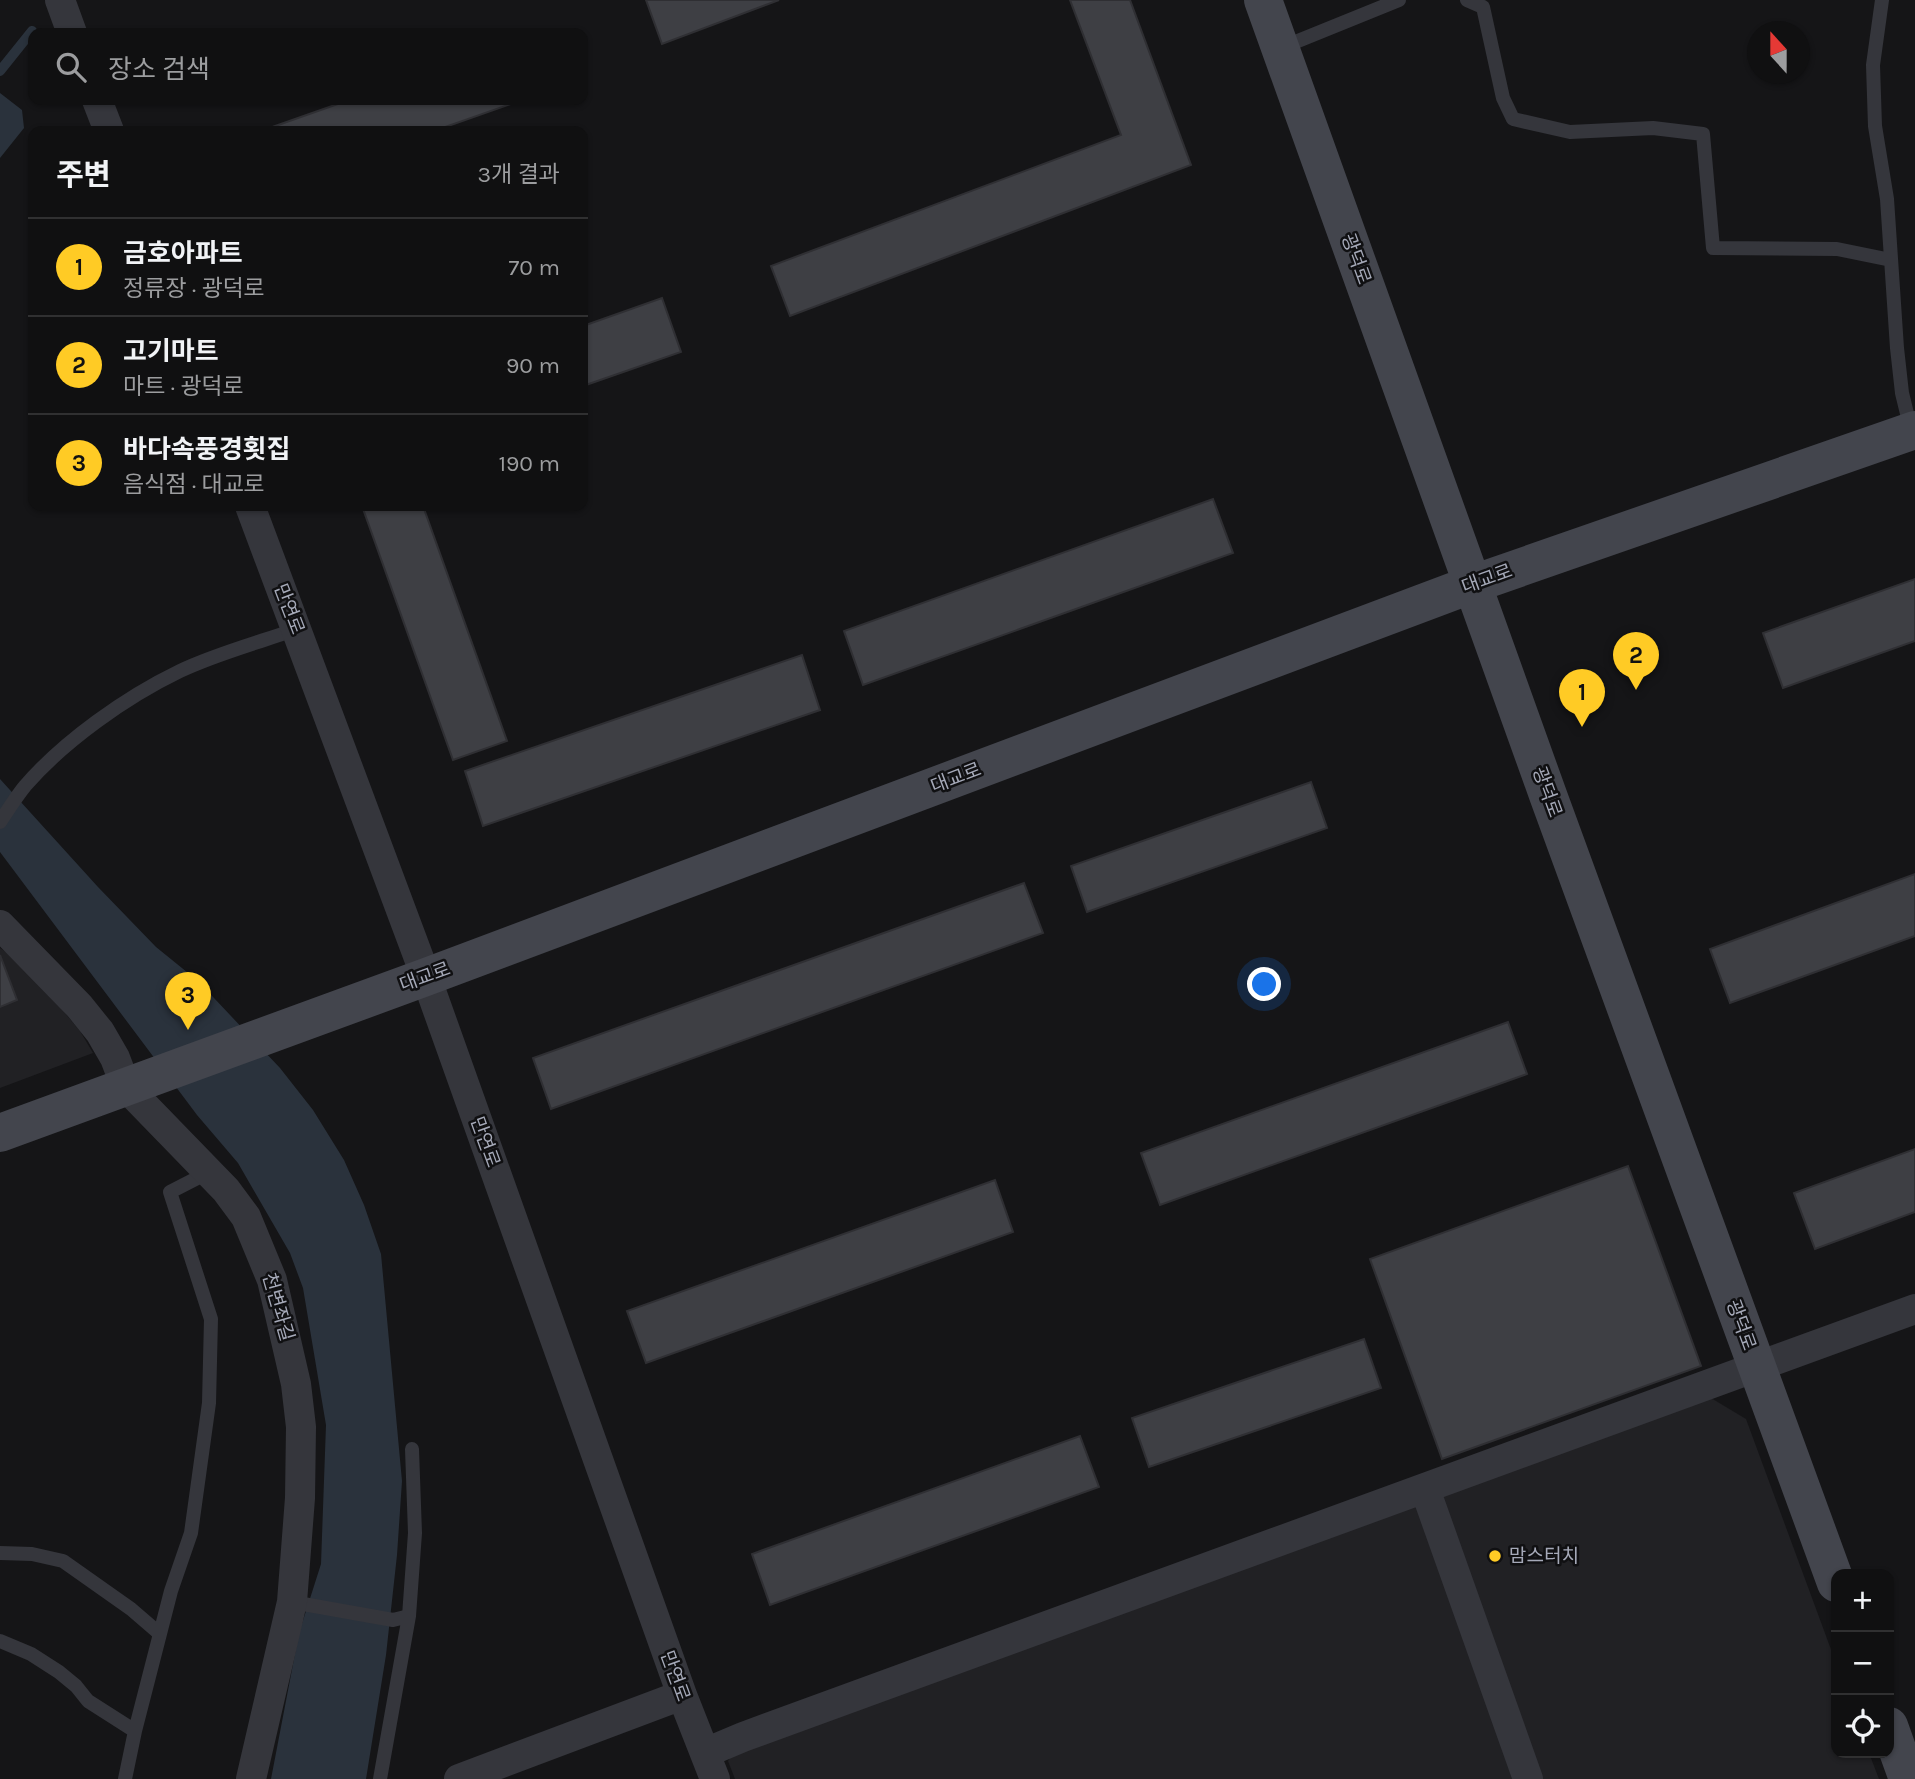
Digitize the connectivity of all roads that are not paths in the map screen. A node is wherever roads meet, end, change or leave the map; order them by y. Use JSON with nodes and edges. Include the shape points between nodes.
{"nodes":[{"id":1,"x":60,"y":0,"type":"edge"},
{"id":2,"x":1263,"y":0,"type":"edge"},
{"id":3,"x":1399,"y":0,"type":"edge"},
{"id":4,"x":1466,"y":0,"type":"edge"},
{"id":5,"x":1882,"y":0,"type":"edge"},
{"id":6,"x":70,"y":28,"type":"edge"},
{"id":7,"x":1280,"y":48,"type":"junction"},
{"id":8,"x":99,"y":105,"type":"edge"},
{"id":9,"x":107,"y":126,"type":"edge"},
{"id":10,"x":1891,"y":260,"type":"junction"},
{"id":11,"x":1913,"y":431,"type":"edge"},
{"id":12,"x":252,"y":511,"type":"edge"},
{"id":13,"x":1473,"y":584,"type":"junction"},
{"id":14,"x":297,"y":629,"type":"junction"},
{"id":15,"x":0,"y":822,"type":"edge"},
{"id":16,"x":0,"y":925,"type":"edge"},
{"id":17,"x":426,"y":977,"type":"junction"},
{"id":18,"x":140,"y":1082,"type":"junction"},
{"id":19,"x":0,"y":1133,"type":"edge"},
{"id":20,"x":209,"y":1172,"type":"junction"},
{"id":21,"x":1915,"y":1309,"type":"edge"},
{"id":22,"x":1757,"y":1367,"type":"junction"},
{"id":23,"x":412,"y":1450,"type":"dead end"},
{"id":24,"x":1425,"y":1489,"type":"junction"},
{"id":25,"x":0,"y":1553,"type":"edge"},
{"id":26,"x":1831,"y":1569,"type":"edge"},
{"id":27,"x":300,"y":1603,"type":"junction"},
{"id":28,"x":409,"y":1616,"type":"junction"},
{"id":29,"x":160,"y":1634,"type":"junction"},
{"id":30,"x":0,"y":1641,"type":"edge"},
{"id":31,"x":682,"y":1695,"type":"junction"},
{"id":32,"x":135,"y":1731,"type":"junction"},
{"id":33,"x":1894,"y":1740,"type":"edge"},
{"id":34,"x":710,"y":1766,"type":"edge"},
{"id":35,"x":125,"y":1779,"type":"edge"},
{"id":36,"x":251,"y":1779,"type":"edge"},
{"id":37,"x":380,"y":1779,"type":"edge"},
{"id":38,"x":458,"y":1779,"type":"edge"},
{"id":39,"x":1528,"y":1779,"type":"edge"},
{"id":40,"x":1908,"y":1779,"type":"edge"}],
"edges":[{"from":1,"to":6,"type":"street"},
{"from":2,"to":7,"type":"street","name":"광덕로"},
{"from":3,"to":7,"type":"lane"},
{"from":4,"to":10,"type":"lane","via":[[1483,8],[1503,98],[1513,119],[1570,132],[1653,128],[1703,134],[1713,248],[1837,250]]},
{"from":5,"to":10,"type":"lane","via":[[1873,65],[1875,126]]},
{"from":7,"to":13,"type":"street","name":"광덕로"},
{"from":8,"to":9,"type":"street"},
{"from":10,"to":11,"type":"lane","via":[[1901,382]]},
{"from":11,"to":13,"type":"street","name":"대교로"},
{"from":12,"to":14,"type":"street","name":"만연로"},
{"from":13,"to":17,"type":"street","name":"대교로"},
{"from":13,"to":22,"type":"street","name":"광덕로"},
{"from":14,"to":15,"type":"lane","via":[[182,670],[131,698],[88,728],[24,787]]},
{"from":14,"to":17,"type":"street","name":"만연로"},
{"from":16,"to":18,"type":"street","name":"천변좌길","via":[[79,1006],[115,1058]]},
{"from":17,"to":18,"type":"street","name":"대교로"},
{"from":17,"to":31,"type":"street","name":"만연로"},
{"from":18,"to":19,"type":"street","name":"대교로"},
{"from":18,"to":20,"type":"street","name":"천변좌길","via":[[174,1139]]},
{"from":20,"to":27,"type":"street","name":"천변좌길","via":[[246,1217],[257,1243],[272,1280],[294,1373],[301,1427],[293,1573]]},
{"from":20,"to":29,"type":"lane","via":[[170,1192],[211,1319],[209,1403],[191,1533]]},
{"from":21,"to":22,"type":"street"},
{"from":22,"to":24,"type":"street"},
{"from":22,"to":26,"type":"street","name":"광덕로"},
{"from":23,"to":28,"type":"lane","via":[[415,1533]]},
{"from":24,"to":34,"type":"street","via":[[769,1727]]},
{"from":24,"to":39,"type":"street"},
{"from":25,"to":29,"type":"lane","via":[[32,1554],[63,1562]]},
{"from":27,"to":28,"type":"lane","via":[[393,1620]]},
{"from":27,"to":36,"type":"street","name":"천변좌길"},
{"from":28,"to":37,"type":"lane"},
{"from":29,"to":32,"type":"lane"},
{"from":30,"to":32,"type":"lane","via":[[59,1672],[88,1701]]},
{"from":31,"to":34,"type":"street","name":"만연로"},
{"from":31,"to":38,"type":"street"},
{"from":32,"to":35,"type":"lane"},
{"from":33,"to":40,"type":"street"}]}
